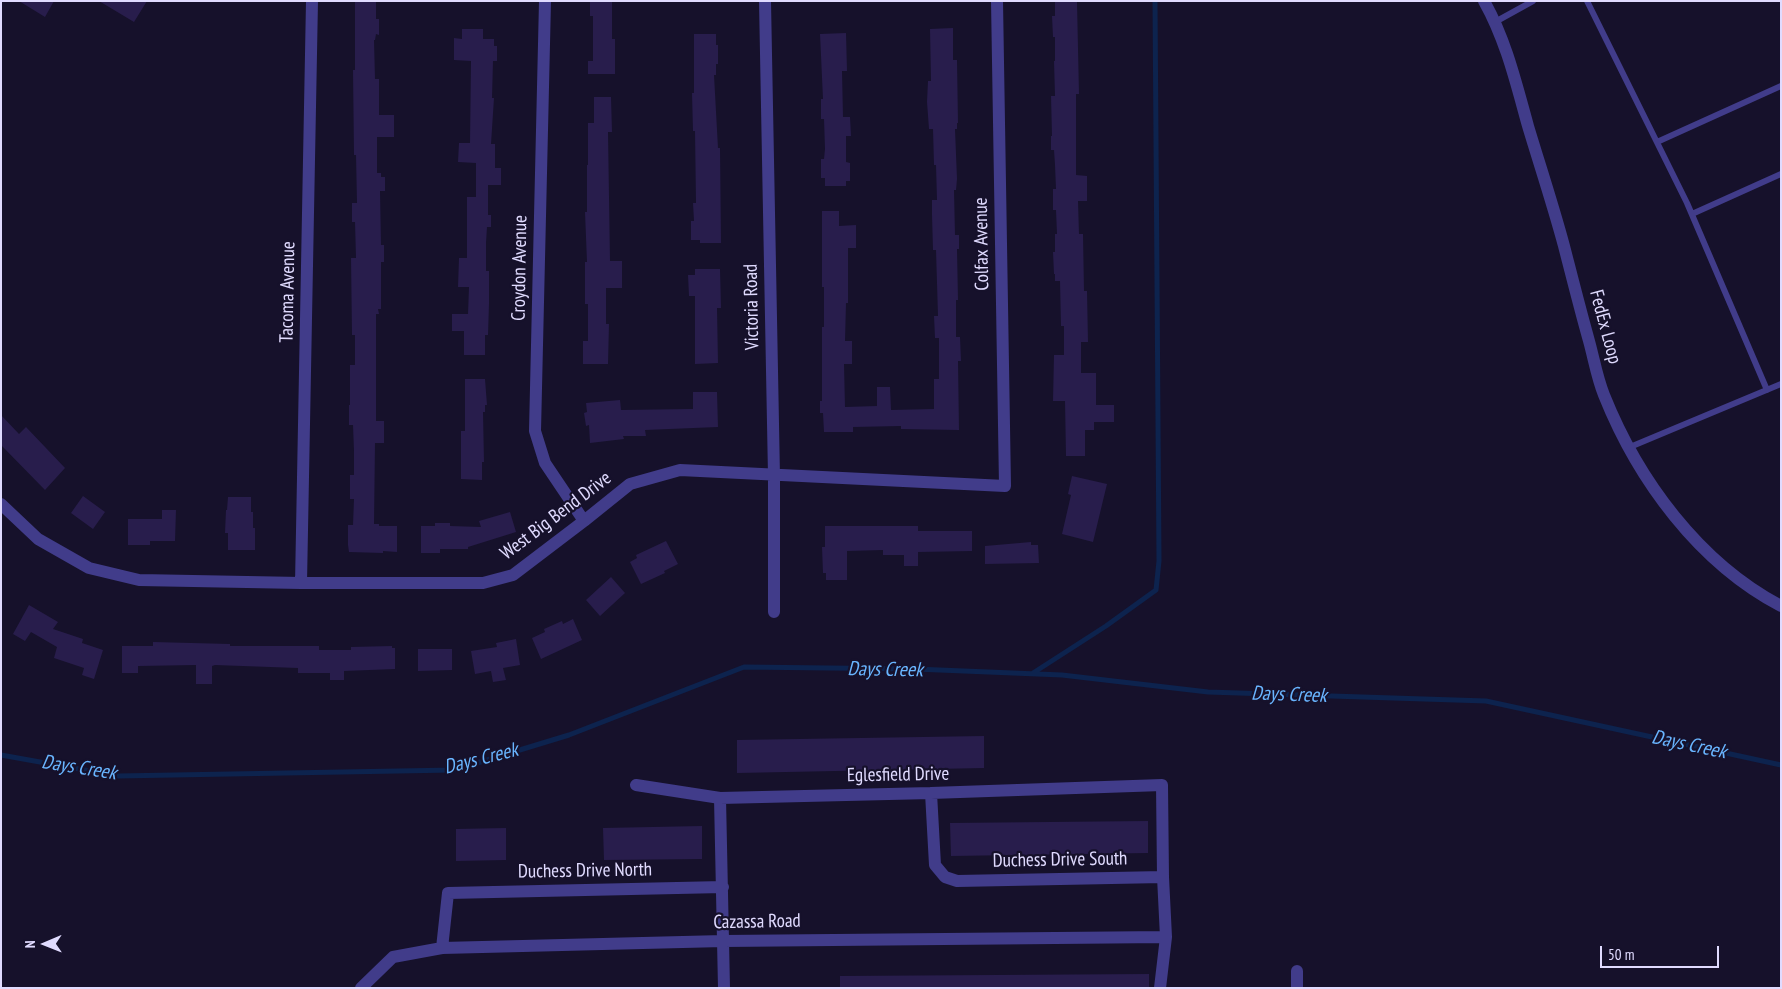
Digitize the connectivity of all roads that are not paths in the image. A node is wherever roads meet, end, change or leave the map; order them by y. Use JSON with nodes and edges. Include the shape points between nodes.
{"nodes":[{"id":1,"x":312,"y":1,"type":"edge"},
{"id":2,"x":545,"y":1,"type":"edge"},
{"id":3,"x":764,"y":1,"type":"edge"},
{"id":4,"x":997,"y":1,"type":"edge"},
{"id":5,"x":1484,"y":1,"type":"edge"},
{"id":6,"x":1533,"y":1,"type":"edge"},
{"id":7,"x":1587,"y":1,"type":"edge"},
{"id":8,"x":1496,"y":22,"type":"junction"},
{"id":9,"x":1781,"y":86,"type":"edge"},
{"id":10,"x":1657,"y":142,"type":"junction"},
{"id":11,"x":1781,"y":174,"type":"edge"},
{"id":12,"x":1692,"y":214,"type":"junction"},
{"id":13,"x":1781,"y":384,"type":"edge"},
{"id":14,"x":1767,"y":390,"type":"junction"},
{"id":15,"x":1630,"y":447,"type":"junction"},
{"id":16,"x":774,"y":476,"type":"junction"},
{"id":17,"x":1005,"y":486,"type":"joint"},
{"id":18,"x":1,"y":504,"type":"edge"},
{"id":19,"x":584,"y":522,"type":"junction"},
{"id":20,"x":301,"y":583,"type":"junction"},
{"id":21,"x":1781,"y":606,"type":"edge"},
{"id":22,"x":774,"y":612,"type":"dead end"},
{"id":23,"x":636,"y":785,"type":"dead end"},
{"id":24,"x":932,"y":793,"type":"junction"},
{"id":25,"x":720,"y":798,"type":"junction"},
{"id":26,"x":1163,"y":877,"type":"junction"},
{"id":27,"x":723,"y":886,"type":"junction"},
{"id":28,"x":1166,"y":938,"type":"junction"},
{"id":29,"x":723,"y":941,"type":"junction"},
{"id":30,"x":442,"y":948,"type":"junction"},
{"id":31,"x":1297,"y":971,"type":"dead end"},
{"id":32,"x":361,"y":988,"type":"edge"},
{"id":33,"x":724,"y":988,"type":"edge"},
{"id":34,"x":1160,"y":988,"type":"edge"},
{"id":35,"x":1297,"y":988,"type":"edge"}],
"edges":[{"from":1,"to":20,"type":"street","name":"Tacoma Avenue"},
{"from":2,"to":19,"type":"street","name":"Croydon Avenue","via":[[535,431],[545,463]]},
{"from":3,"to":16,"type":"street","name":"Victoria Road"},
{"from":4,"to":17,"type":"street","name":"Colfax Avenue"},
{"from":5,"to":8,"type":"street","name":"FedEx Loop"},
{"from":6,"to":8,"type":"lane"},
{"from":7,"to":10,"type":"lane"},
{"from":8,"to":15,"type":"street","name":"FedEx Loop","via":[[1563,243],[1601,386]]},
{"from":9,"to":10,"type":"lane"},
{"from":10,"to":12,"type":"lane"},
{"from":11,"to":12,"type":"lane"},
{"from":12,"to":14,"type":"lane"},
{"from":13,"to":14,"type":"lane"},
{"from":14,"to":15,"type":"lane"},
{"from":15,"to":21,"type":"street","name":"FedEx Loop","via":[[1655,490],[1695,539],[1746,585]]},
{"from":16,"to":17,"type":"street","name":"West Big Bend Drive"},
{"from":16,"to":19,"type":"street","name":"West Big Bend Drive","via":[[680,470],[630,484]]},
{"from":16,"to":22,"type":"street","name":"Victoria Road"},
{"from":18,"to":20,"type":"street","name":"West Big Bend Drive","via":[[38,539],[89,568],[139,580]]},
{"from":19,"to":20,"type":"street","name":"West Big Bend Drive","via":[[513,575],[483,583]]},
{"from":23,"to":25,"type":"street","name":"Eglesfield Drive"},
{"from":24,"to":25,"type":"street","name":"Eglesfield Drive"},
{"from":24,"to":26,"type":"street","name":"Duchess Drive South","via":[[935,865],[944,877],[958,881]]},
{"from":24,"to":26,"type":"street","name":"Eglesfield Drive","via":[[1162,785]]},
{"from":25,"to":27,"type":"street"},
{"from":26,"to":28,"type":"street"},
{"from":27,"to":29,"type":"street"},
{"from":27,"to":30,"type":"street","name":"Duchess Drive North","via":[[448,893]]},
{"from":28,"to":29,"type":"street","name":"Cazassa Road"},
{"from":28,"to":34,"type":"street"},
{"from":29,"to":30,"type":"street","name":"Cazassa Road"},
{"from":29,"to":33,"type":"street"},
{"from":30,"to":32,"type":"street","name":"Cazassa Road","via":[[393,957]]},
{"from":31,"to":35,"type":"street"}]}
